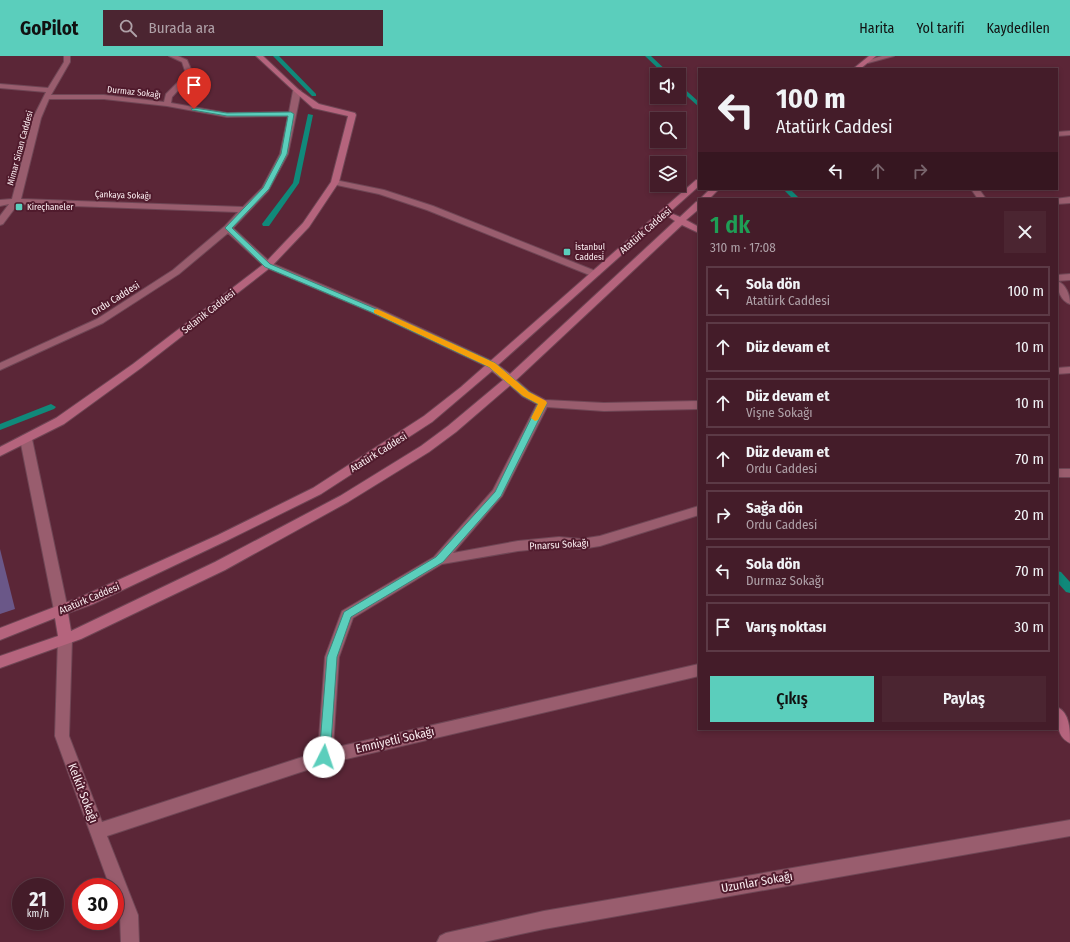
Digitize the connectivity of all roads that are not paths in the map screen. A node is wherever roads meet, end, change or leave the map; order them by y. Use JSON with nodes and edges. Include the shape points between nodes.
{"nodes":[{"id":1,"x":67,"y":56,"type":"edge"},
{"id":2,"x":172,"y":56,"type":"edge"},
{"id":3,"x":259,"y":56,"type":"edge"},
{"id":4,"x":891,"y":56,"type":"edge"},
{"id":5,"x":868,"y":58,"type":"edge"},
{"id":6,"x":857,"y":68,"type":"edge"},
{"id":7,"x":874,"y":68,"type":"edge"},
{"id":8,"x":0,"y":86,"type":"edge"},
{"id":9,"x":50,"y":90,"type":"junction"},
{"id":10,"x":297,"y":92,"type":"junction"},
{"id":11,"x":46,"y":98,"type":"junction"},
{"id":12,"x":167,"y":104,"type":"junction"},
{"id":13,"x":291,"y":114,"type":"junction"},
{"id":14,"x":1070,"y":133,"type":"edge"},
{"id":15,"x":1058,"y":134,"type":"edge"},
{"id":16,"x":335,"y":182,"type":"junction"},
{"id":17,"x":698,"y":183,"type":"edge"},
{"id":18,"x":714,"y":190,"type":"edge"},
{"id":19,"x":705,"y":198,"type":"edge"},
{"id":20,"x":1070,"y":200,"type":"edge"},
{"id":21,"x":16,"y":201,"type":"junction"},
{"id":22,"x":1058,"y":201,"type":"edge"},
{"id":23,"x":0,"y":203,"type":"edge"},
{"id":24,"x":698,"y":205,"type":"edge"},
{"id":25,"x":246,"y":210,"type":"junction"},
{"id":26,"x":664,"y":213,"type":"junction"},
{"id":27,"x":680,"y":221,"type":"junction"},
{"id":28,"x":0,"y":222,"type":"edge"},
{"id":29,"x":228,"y":228,"type":"junction"},
{"id":30,"x":698,"y":230,"type":"edge"},
{"id":31,"x":268,"y":266,"type":"junction"},
{"id":32,"x":595,"y":274,"type":"junction"},
{"id":33,"x":1070,"y":277,"type":"edge"},
{"id":34,"x":1058,"y":278,"type":"edge"},
{"id":35,"x":1058,"y":285,"type":"edge"},
{"id":36,"x":1070,"y":301,"type":"edge"},
{"id":37,"x":492,"y":365,"type":"junction"},
{"id":38,"x":0,"y":367,"type":"edge"},
{"id":39,"x":1070,"y":370,"type":"edge"},
{"id":40,"x":1058,"y":371,"type":"edge"},
{"id":41,"x":510,"y":380,"type":"junction"},
{"id":42,"x":543,"y":403,"type":"junction"},
{"id":43,"x":698,"y":405,"type":"edge"},
{"id":44,"x":26,"y":439,"type":"junction"},
{"id":45,"x":0,"y":452,"type":"edge"},
{"id":46,"x":1058,"y":473,"type":"edge"},
{"id":47,"x":1070,"y":473,"type":"edge"},
{"id":48,"x":698,"y":510,"type":"edge"},
{"id":49,"x":439,"y":560,"type":"junction"},
{"id":50,"x":61,"y":610,"type":"junction"},
{"id":51,"x":0,"y":634,"type":"edge"},
{"id":52,"x":65,"y":639,"type":"junction"},
{"id":53,"x":0,"y":662,"type":"edge"},
{"id":54,"x":698,"y":670,"type":"edge"},
{"id":55,"x":1058,"y":716,"type":"edge"},
{"id":56,"x":1070,"y":736,"type":"edge"},
{"id":57,"x":324,"y":757,"type":"junction"},
{"id":58,"x":1070,"y":828,"type":"edge"},
{"id":59,"x":98,"y":831,"type":"junction"},
{"id":60,"x":130,"y":942,"type":"edge"},
{"id":61,"x":446,"y":942,"type":"edge"}],
"edges":[{"from":1,"to":9,"type":"street","name":"Mimar Sinan Caddesi","via":[[67,62]]},
{"from":2,"to":12,"type":"street","via":[[185,60],[190,74],[169,96]]},
{"from":3,"to":10,"type":"main road"},
{"from":4,"to":5,"type":"street"},
{"from":5,"to":6,"type":"main road"},
{"from":5,"to":7,"type":"street"},
{"from":8,"to":9,"type":"street"},
{"from":9,"to":11,"type":"street","name":"Mimar Sinan Caddesi"},
{"from":10,"to":13,"type":"street","name":"Ordu Caddesi"},
{"from":10,"to":16,"type":"main road","name":"Selanik Caddesi","via":[[316,106],[352,115]]},
{"from":11,"to":12,"type":"street","name":"Durmaz Sokağı","via":[[104,97]]},
{"from":11,"to":21,"type":"street","name":"Mimar Sinan Caddesi","via":[[37,118]]},
{"from":12,"to":13,"type":"street","name":"Durmaz Sokağı","via":[[227,114]]},
{"from":13,"to":25,"type":"street","name":"Ordu Caddesi","via":[[284,154],[266,189]]},
{"from":14,"to":15,"type":"street"},
{"from":16,"to":31,"type":"main road","name":"Selanik Caddesi","via":[[306,225]]},
{"from":16,"to":32,"type":"street","via":[[380,192],[430,208]]},
{"from":17,"to":26,"type":"main road","name":"Atatürk Caddesi"},
{"from":18,"to":19,"type":"main road"},
{"from":20,"to":22,"type":"street"},
{"from":21,"to":23,"type":"street","name":"Çankaya Sokağı"},
{"from":21,"to":25,"type":"street","name":"Çankaya Sokağı"},
{"from":21,"to":28,"type":"street","name":"Mimar Sinan Caddesi"},
{"from":24,"to":27,"type":"main road","name":"Atatürk Caddesi"},
{"from":25,"to":29,"type":"street","name":"Ordu Caddesi"},
{"from":26,"to":27,"type":"main road"},
{"from":26,"to":32,"type":"main road","name":"Atatürk Caddesi"},
{"from":27,"to":30,"type":"main road"},
{"from":27,"to":41,"type":"main road","name":"Atatürk Caddesi"},
{"from":29,"to":31,"type":"street"},
{"from":29,"to":38,"type":"street","name":"Ordu Caddesi","via":[[176,272],[100,321]]},
{"from":31,"to":37,"type":"street","via":[[374,310]]},
{"from":31,"to":44,"type":"main road","name":"Selanik Caddesi","via":[[131,371],[60,421]]},
{"from":32,"to":37,"type":"main road","name":"Atatürk Caddesi"},
{"from":33,"to":34,"type":"street"},
{"from":35,"to":36,"type":"street"},
{"from":37,"to":41,"type":"main road"},
{"from":37,"to":50,"type":"main road","name":"Atatürk Caddesi","via":[[428,420],[317,491],[222,538]]},
{"from":39,"to":40,"type":"street"},
{"from":41,"to":42,"type":"street","via":[[526,394]]},
{"from":41,"to":52,"type":"main road","name":"Atatürk Caddesi","via":[[425,449],[344,499],[220,566]]},
{"from":42,"to":43,"type":"street","via":[[604,407]]},
{"from":42,"to":49,"type":"street","name":"Pınarsu Sokağı","via":[[498,494]]},
{"from":44,"to":45,"type":"main road","name":"Selanik Caddesi"},
{"from":44,"to":50,"type":"street"},
{"from":46,"to":47,"type":"street"},
{"from":48,"to":49,"type":"street","name":"Pınarsu Sokağı","via":[[600,541],[518,546]]},
{"from":49,"to":57,"type":"street","name":"Pınarsu Sokağı","via":[[347,614],[332,657]]},
{"from":50,"to":51,"type":"main road","name":"Atatürk Caddesi"},
{"from":50,"to":52,"type":"main road"},
{"from":52,"to":53,"type":"main road","name":"Atatürk Caddesi"},
{"from":52,"to":59,"type":"street","name":"Kelkit Sokağı","via":[[62,736]]},
{"from":54,"to":57,"type":"street","name":"Emniyetli Sokağı"},
{"from":55,"to":56,"type":"main road"},
{"from":57,"to":59,"type":"street","name":"Emniyetli Sokağı"},
{"from":58,"to":61,"type":"street","name":"Uzunlar Sokağı","via":[[544,920]]},
{"from":59,"to":60,"type":"street","name":"Kelkit Sokağı","via":[[129,915]]}]}
